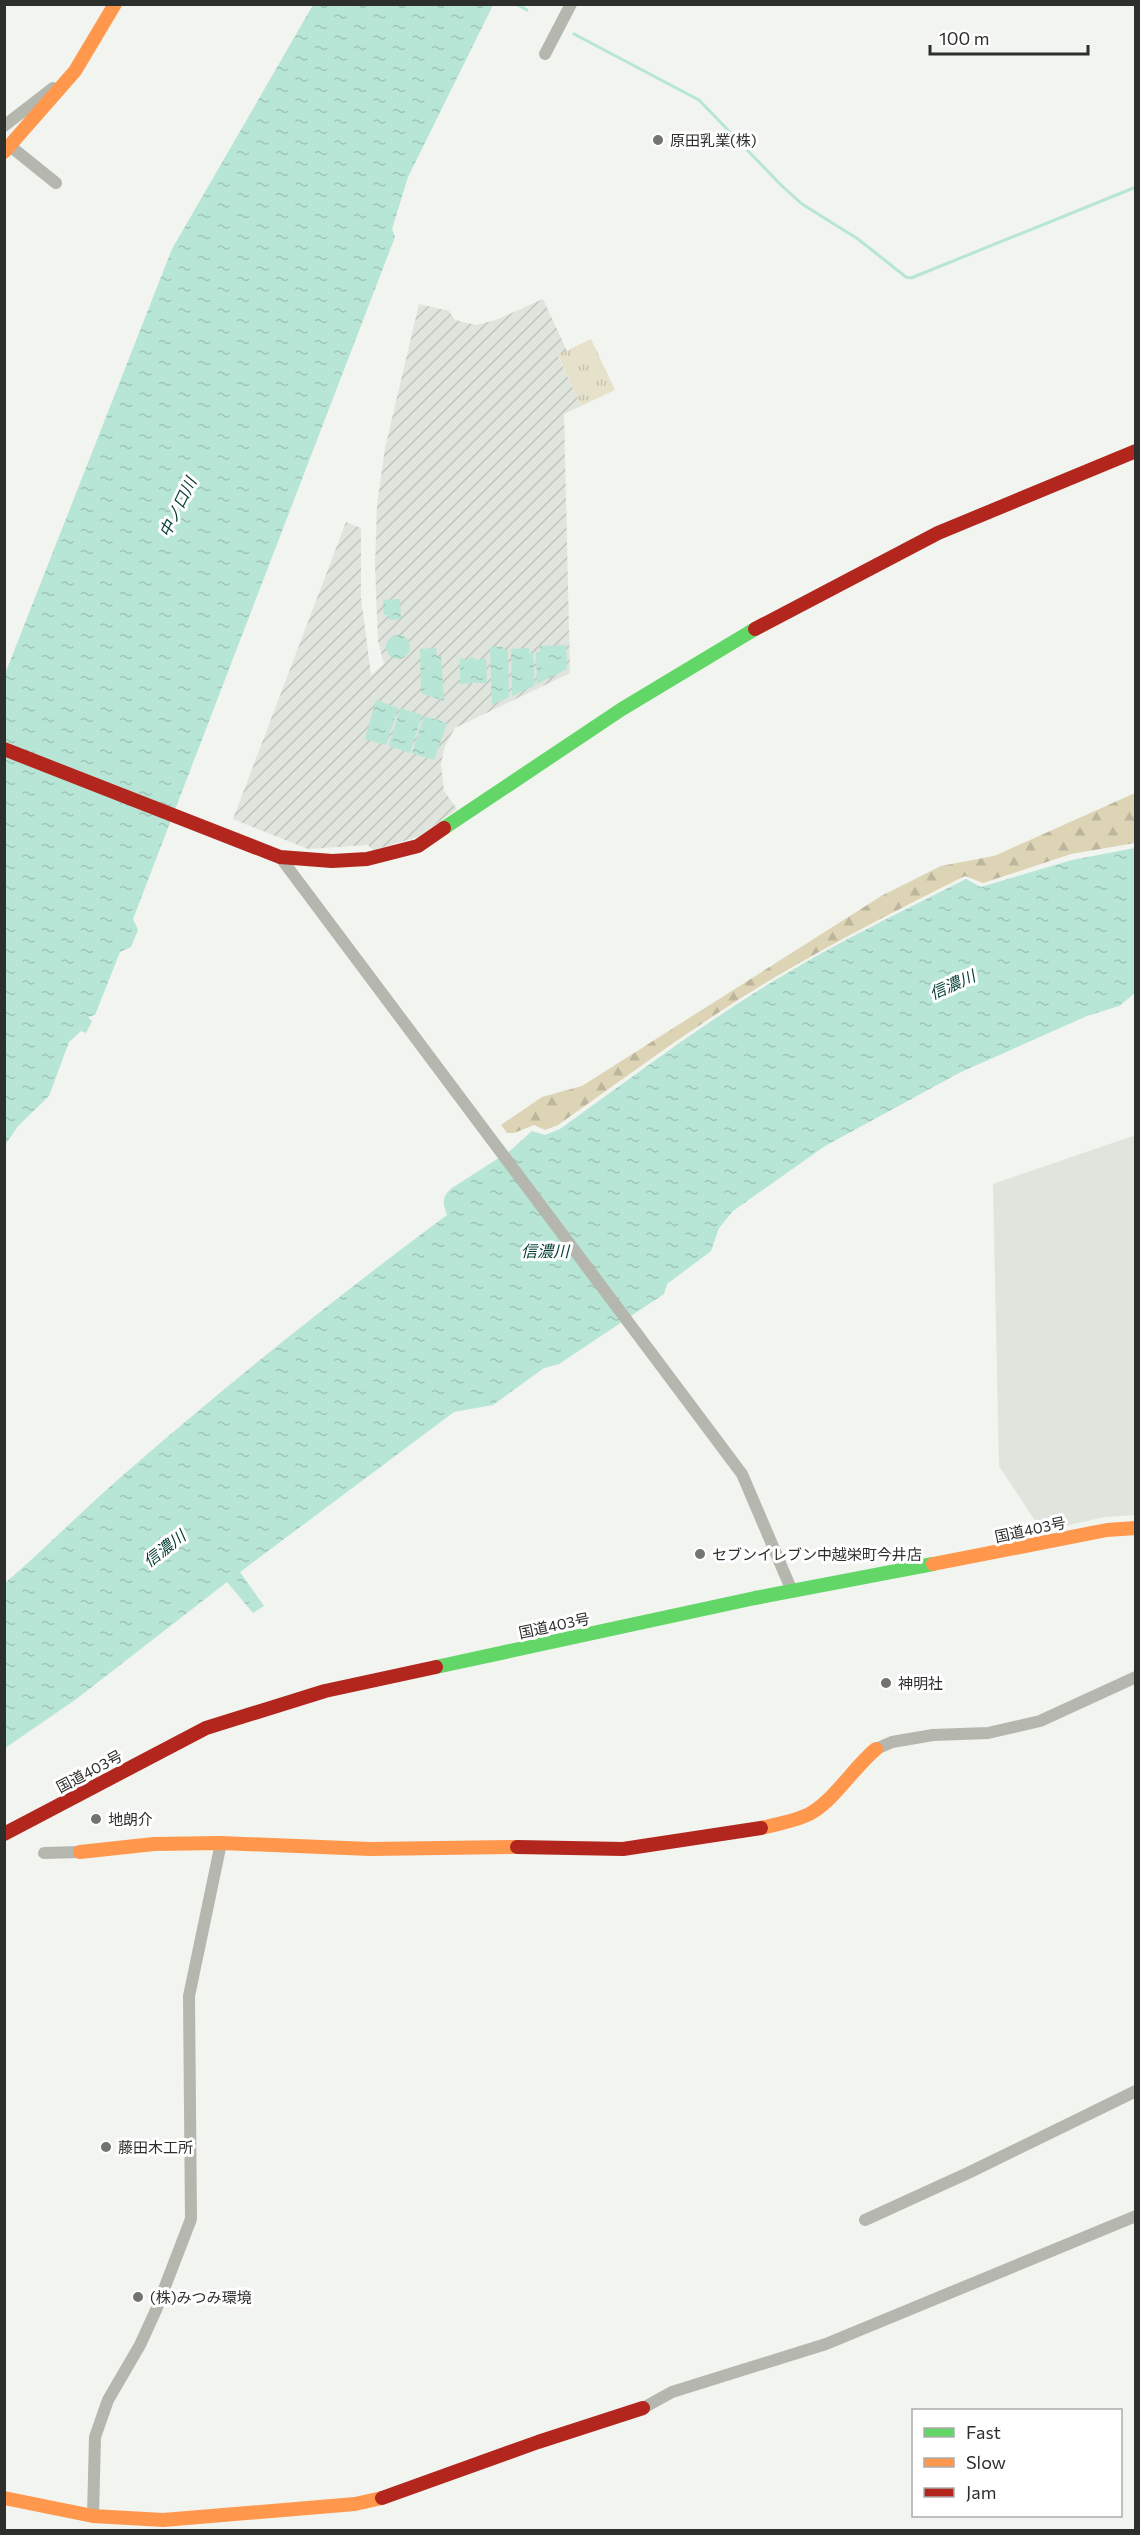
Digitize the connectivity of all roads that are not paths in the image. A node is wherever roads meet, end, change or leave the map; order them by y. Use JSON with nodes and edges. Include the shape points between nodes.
{"nodes":[{"id":1,"x":115,"y":4,"type":"edge"},
{"id":2,"x":571,"y":4,"type":"edge"},
{"id":3,"x":545,"y":54,"type":"dead end"},
{"id":4,"x":75,"y":71,"type":"junction"},
{"id":5,"x":4,"y":126,"type":"edge"},
{"id":6,"x":7,"y":149,"type":"edge"},
{"id":7,"x":56,"y":183,"type":"dead end"},
{"id":8,"x":1136,"y":451,"type":"edge"},
{"id":9,"x":4,"y":749,"type":"edge"},
{"id":10,"x":280,"y":857,"type":"junction"},
{"id":11,"x":1136,"y":1528,"type":"edge"},
{"id":12,"x":792,"y":1591,"type":"junction"},
{"id":13,"x":1136,"y":1677,"type":"edge"},
{"id":14,"x":876,"y":1749,"type":"joint"},
{"id":15,"x":4,"y":1834,"type":"edge"},
{"id":16,"x":221,"y":1843,"type":"junction"},
{"id":17,"x":80,"y":1851,"type":"joint"},
{"id":18,"x":44,"y":1853,"type":"dead end"},
{"id":19,"x":1136,"y":2091,"type":"edge"},
{"id":20,"x":1136,"y":2216,"type":"edge"},
{"id":21,"x":865,"y":2220,"type":"dead end"},
{"id":22,"x":643,"y":2408,"type":"joint"},
{"id":23,"x":4,"y":2498,"type":"edge"},
{"id":24,"x":93,"y":2516,"type":"junction"},
{"id":25,"x":90,"y":2530,"type":"edge"}],
"edges":[{"from":1,"to":4,"type":"main road"},
{"from":2,"to":3,"type":"street"},
{"from":4,"to":5,"type":"street"},
{"from":4,"to":6,"type":"main road"},
{"from":6,"to":7,"type":"street"},
{"from":8,"to":10,"type":"main road","via":[[938,533],[796,606],[622,709],[418,846],[351,861]]},
{"from":9,"to":10,"type":"main road"},
{"from":10,"to":12,"type":"street","via":[[741,1474]]},
{"from":11,"to":12,"type":"main road","name":"国道403号","via":[[1107,1530]]},
{"from":12,"to":15,"type":"main road","name":"国道403号","via":[[365,1682],[206,1728]]},
{"from":13,"to":14,"type":"street","via":[[1040,1721],[988,1733],[933,1735]]},
{"from":14,"to":16,"type":"main road","via":[[809,1814],[762,1828],[678,1842],[623,1849],[370,1849]]},
{"from":16,"to":17,"type":"main road"},
{"from":16,"to":24,"type":"street","via":[[189,1996],[190,2219],[156,2310],[108,2400],[95,2437]]},
{"from":17,"to":18,"type":"street"},
{"from":19,"to":21,"type":"street"},
{"from":20,"to":22,"type":"street","via":[[826,2344],[672,2392]]},
{"from":22,"to":24,"type":"main road","via":[[386,2497],[355,2504],[163,2520]]},
{"from":23,"to":24,"type":"main road"},
{"from":24,"to":25,"type":"main road"}]}
